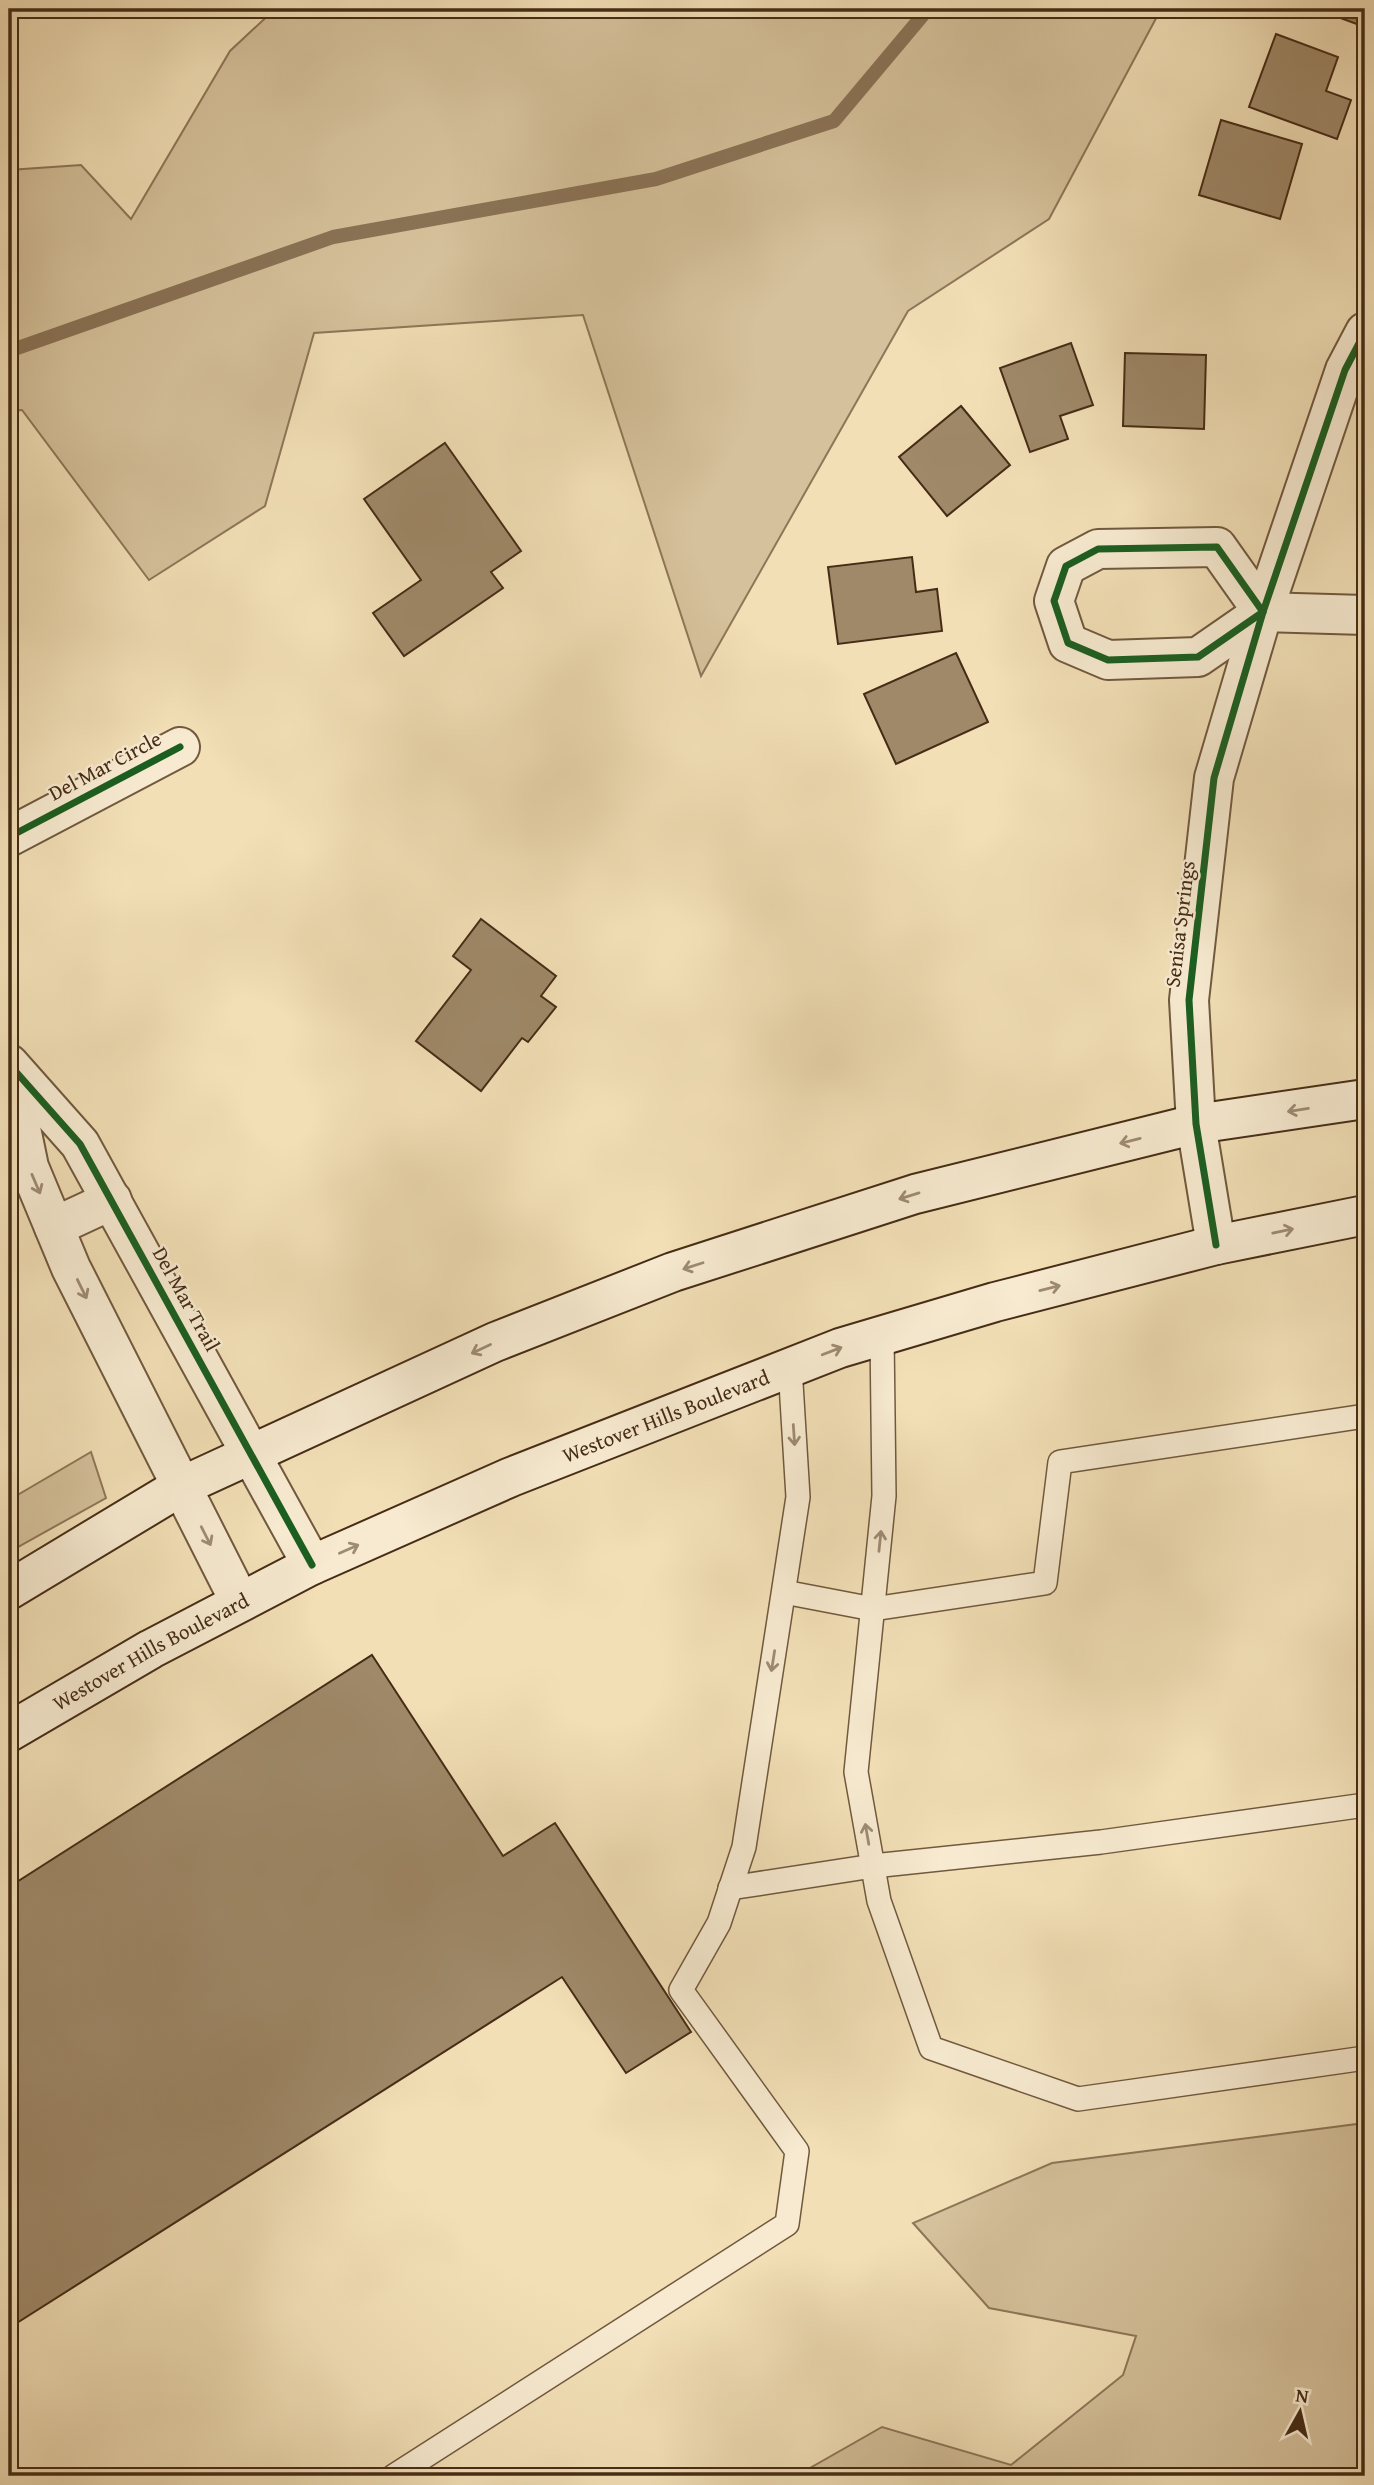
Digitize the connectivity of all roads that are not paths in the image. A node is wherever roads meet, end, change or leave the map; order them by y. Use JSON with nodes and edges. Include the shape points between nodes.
{"nodes":[{"id":1,"x":1365,"y":332,"type":"edge"},
{"id":2,"x":1263,"y":612,"type":"junction"},
{"id":3,"x":1365,"y":615,"type":"edge"},
{"id":4,"x":180,"y":747,"type":"dead end"},
{"id":5,"x":9,"y":836,"type":"edge"},
{"id":6,"x":9,"y":1064,"type":"edge"},
{"id":7,"x":9,"y":1070,"type":"edge"},
{"id":8,"x":1365,"y":1099,"type":"edge"},
{"id":9,"x":1196,"y":1125,"type":"junction"},
{"id":10,"x":112,"y":1200,"type":"junction"},
{"id":11,"x":1365,"y":1215,"type":"edge"},
{"id":12,"x":54,"y":1227,"type":"junction"},
{"id":13,"x":1216,"y":1245,"type":"junction"},
{"id":14,"x":882,"y":1335,"type":"junction"},
{"id":15,"x":790,"y":1367,"type":"junction"},
{"id":16,"x":1365,"y":1416,"type":"edge"},
{"id":17,"x":251,"y":1454,"type":"junction"},
{"id":18,"x":180,"y":1487,"type":"junction"},
{"id":19,"x":312,"y":1565,"type":"junction"},
{"id":20,"x":9,"y":1590,"type":"edge"},
{"id":21,"x":784,"y":1592,"type":"junction"},
{"id":22,"x":240,"y":1602,"type":"junction"},
{"id":23,"x":873,"y":1609,"type":"junction"},
{"id":24,"x":9,"y":1732,"type":"edge"},
{"id":25,"x":1365,"y":1805,"type":"edge"},
{"id":26,"x":873,"y":1866,"type":"junction"},
{"id":27,"x":730,"y":1888,"type":"junction"},
{"id":28,"x":1365,"y":2058,"type":"edge"},
{"id":29,"x":394,"y":2476,"type":"edge"}],
"edges":[{"from":1,"to":2,"type":"street","name":"Senisa Springs","via":[[1345,370]]},
{"from":2,"to":2,"type":"street","via":[[1217,547],[1098,549],[1066,566],[1054,601],[1068,643],[1108,660],[1198,657]]},
{"from":2,"to":3,"type":"street"},
{"from":2,"to":9,"type":"street","name":"Senisa Springs","via":[[1214,778],[1189,1000]]},
{"from":4,"to":5,"type":"street","name":"Del Mar Circle"},
{"from":6,"to":10,"type":"street","name":"Del Mar Trail","via":[[80,1144]]},
{"from":7,"to":12,"type":"street","one_way":true,"via":[[29,1167]]},
{"from":8,"to":9,"type":"street","one_way":true},
{"from":9,"to":13,"type":"street","name":"Senisa Springs"},
{"from":9,"to":17,"type":"street","one_way":true,"via":[[915,1194],[673,1272],[495,1342]]},
{"from":10,"to":12,"type":"street"},
{"from":10,"to":17,"type":"street","name":"Del Mar Trail"},
{"from":13,"to":11,"type":"street","name":"Westover Hills Boulevard","one_way":true},
{"from":12,"to":18,"type":"street","one_way":true},
{"from":14,"to":13,"type":"street","name":"Westover Hills Boulevard","one_way":true},
{"from":15,"to":14,"type":"street","name":"Westover Hills Boulevard","one_way":true},
{"from":23,"to":14,"type":"lane","one_way":true,"via":[[884,1496]]},
{"from":19,"to":15,"type":"street","name":"Westover Hills Boulevard","one_way":true,"via":[[511,1478]]},
{"from":15,"to":21,"type":"lane","one_way":true,"via":[[798,1497]]},
{"from":16,"to":23,"type":"lane","via":[[1060,1462],[1045,1583]]},
{"from":17,"to":18,"type":"street"},
{"from":17,"to":19,"type":"street","name":"Del Mar Trail"},
{"from":18,"to":20,"type":"street"},
{"from":18,"to":22,"type":"street","one_way":true},
{"from":19,"to":22,"type":"street","name":"Westover Hills Boulevard"},
{"from":21,"to":23,"type":"lane"},
{"from":21,"to":27,"type":"lane","one_way":true,"via":[[744,1847]]},
{"from":22,"to":24,"type":"street","name":"Westover Hills Boulevard"},
{"from":26,"to":23,"type":"lane","one_way":true,"via":[[856,1772]]},
{"from":25,"to":26,"type":"lane","via":[[1101,1842]]},
{"from":26,"to":27,"type":"lane"},
{"from":26,"to":28,"type":"lane","via":[[879,1901],[931,2048],[1078,2099]]},
{"from":27,"to":29,"type":"lane","via":[[719,1923],[681,1990],[797,2151],[787,2224]]}]}
